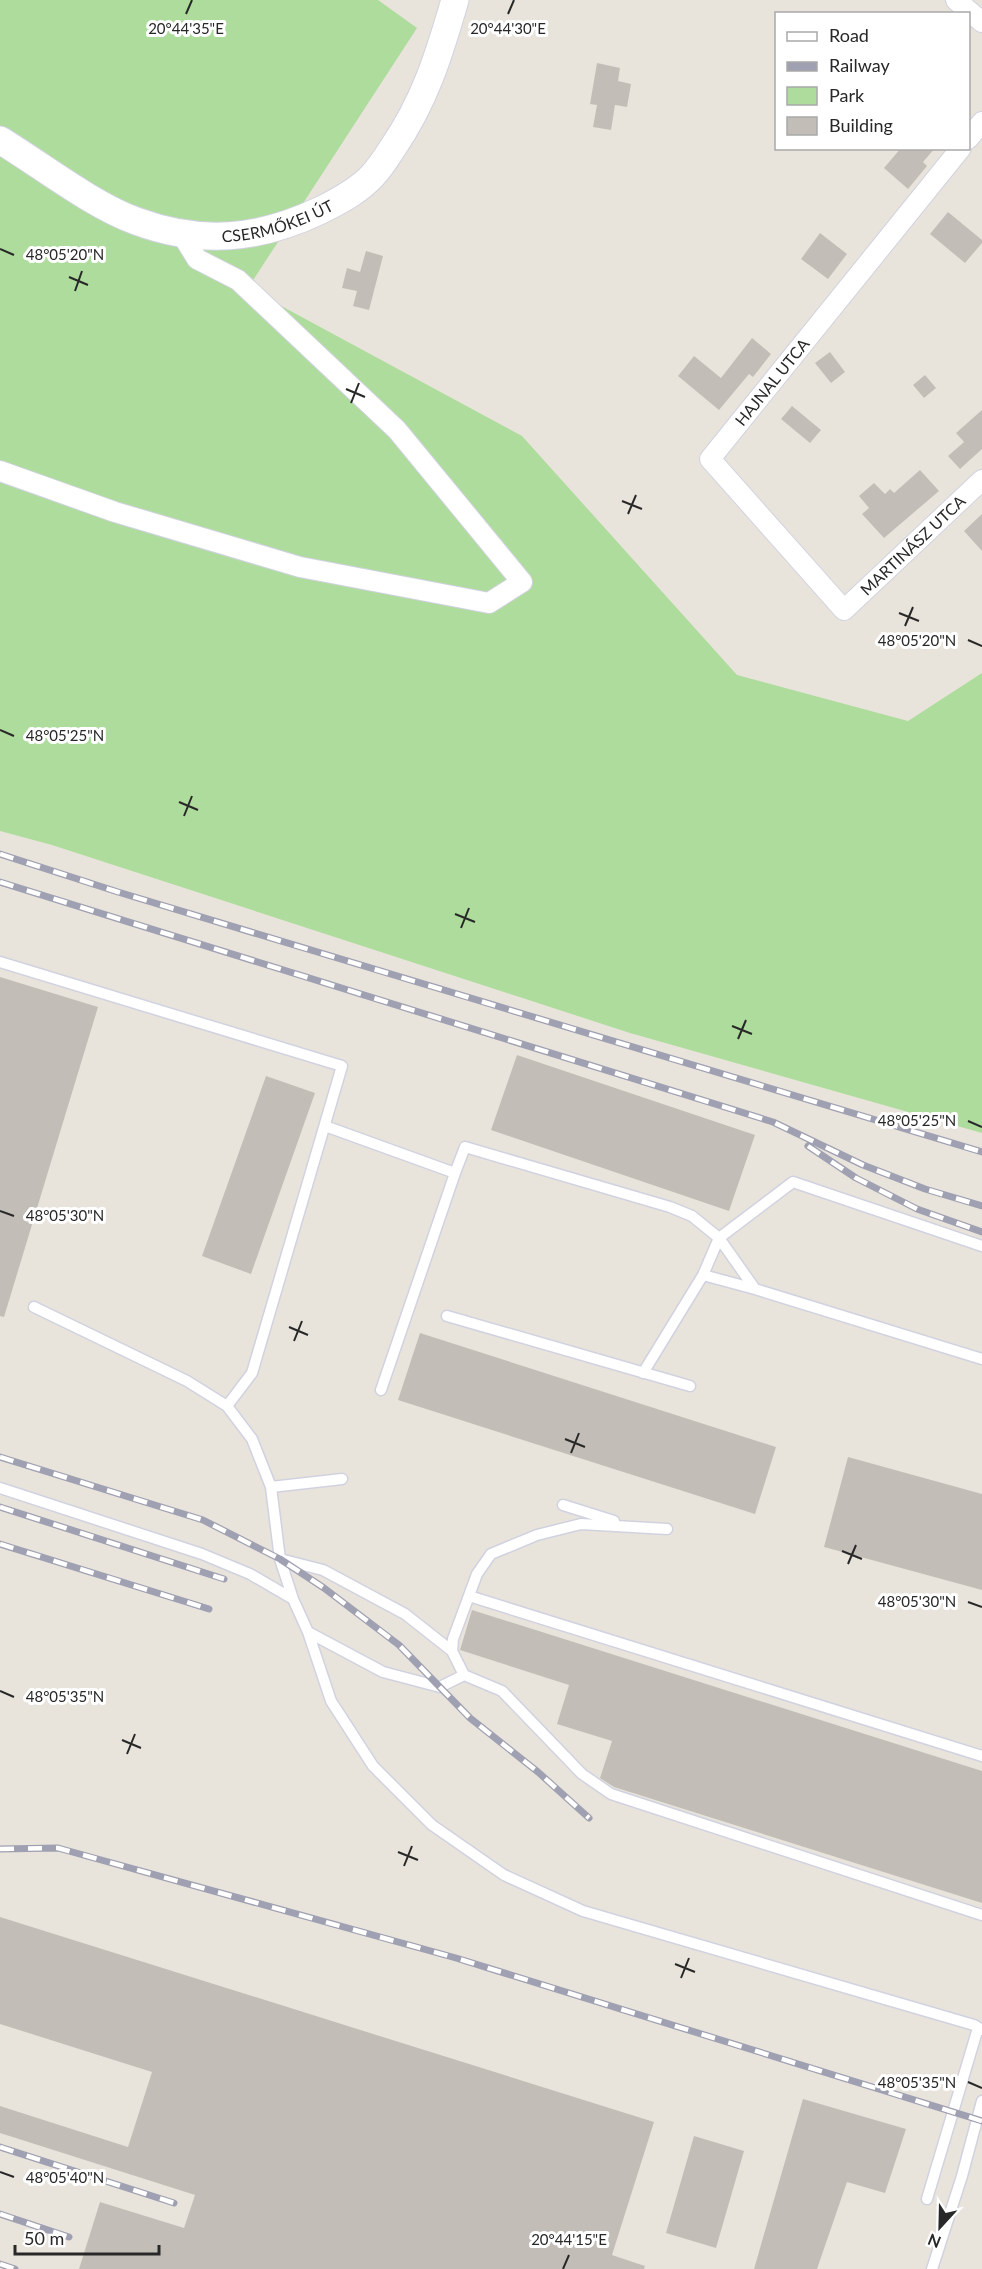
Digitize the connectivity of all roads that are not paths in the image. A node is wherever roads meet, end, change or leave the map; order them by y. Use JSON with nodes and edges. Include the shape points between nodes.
{"nodes":[{"id":1,"x":455,"y":0,"type":"edge"},
{"id":2,"x":956,"y":0,"type":"edge"},
{"id":3,"x":982,"y":22,"type":"edge"},
{"id":4,"x":982,"y":122,"type":"edge"},
{"id":5,"x":970,"y":138,"type":"edge"},
{"id":6,"x":0,"y":140,"type":"edge"},
{"id":7,"x":959,"y":150,"type":"edge"},
{"id":8,"x":181,"y":233,"type":"junction"},
{"id":9,"x":0,"y":471,"type":"edge"},
{"id":10,"x":982,"y":480,"type":"edge"},
{"id":11,"x":844,"y":610,"type":"joint"},
{"id":12,"x":0,"y":962,"type":"edge"},
{"id":13,"x":325,"y":1126,"type":"junction"},
{"id":14,"x":455,"y":1173,"type":"junction"},
{"id":15,"x":719,"y":1238,"type":"junction"},
{"id":16,"x":982,"y":1246,"type":"edge"},
{"id":17,"x":703,"y":1275,"type":"junction"},
{"id":18,"x":755,"y":1288,"type":"junction"},
{"id":19,"x":34,"y":1307,"type":"dead end"},
{"id":20,"x":447,"y":1316,"type":"dead end"},
{"id":21,"x":982,"y":1359,"type":"edge"},
{"id":22,"x":644,"y":1373,"type":"junction"},
{"id":23,"x":690,"y":1386,"type":"dead end"},
{"id":24,"x":381,"y":1390,"type":"dead end"},
{"id":25,"x":227,"y":1406,"type":"junction"},
{"id":26,"x":342,"y":1479,"type":"dead end"},
{"id":27,"x":271,"y":1487,"type":"junction"},
{"id":28,"x":0,"y":1488,"type":"edge"},
{"id":29,"x":563,"y":1505,"type":"dead end"},
{"id":30,"x":632,"y":1527,"type":"junction"},
{"id":31,"x":667,"y":1529,"type":"dead end"},
{"id":32,"x":280,"y":1559,"type":"junction"},
{"id":33,"x":469,"y":1596,"type":"junction"},
{"id":34,"x":293,"y":1599,"type":"junction"},
{"id":35,"x":308,"y":1632,"type":"junction"},
{"id":36,"x":452,"y":1651,"type":"junction"},
{"id":37,"x":464,"y":1676,"type":"junction"},
{"id":38,"x":982,"y":1756,"type":"edge"},
{"id":39,"x":982,"y":1915,"type":"edge"},
{"id":40,"x":980,"y":2029,"type":"edge"},
{"id":41,"x":982,"y":2101,"type":"edge"},
{"id":42,"x":927,"y":2199,"type":"dead end"},
{"id":43,"x":932,"y":2269,"type":"edge"}],
"edges":[{"from":1,"to":8,"type":"main road","name":"CSERMŐKEI ÚT","via":[[430,81],[405,129],[373,175],[330,206],[280,228],[233,235]]},
{"from":2,"to":3,"type":"street"},
{"from":4,"to":5,"type":"street"},
{"from":6,"to":8,"type":"main road","name":"CSERMŐKEI ÚT","via":[[109,208],[134,220]]},
{"from":7,"to":11,"type":"street","name":"HAJNAL UTCA","via":[[710,459]]},
{"from":8,"to":9,"type":"street","via":[[197,259],[238,280],[397,430],[522,582],[489,603],[300,567],[115,512]]},
{"from":10,"to":11,"type":"street","name":"MARTINÁSZ UTCA"},
{"from":12,"to":13,"type":"lane","via":[[342,1066]]},
{"from":13,"to":14,"type":"lane"},
{"from":13,"to":25,"type":"lane","via":[[252,1373]]},
{"from":14,"to":15,"type":"lane","via":[[465,1147],[670,1207],[692,1216]]},
{"from":14,"to":24,"type":"lane"},
{"from":15,"to":16,"type":"lane","via":[[793,1182]]},
{"from":15,"to":17,"type":"lane"},
{"from":15,"to":18,"type":"lane"},
{"from":17,"to":18,"type":"lane"},
{"from":17,"to":22,"type":"lane"},
{"from":18,"to":21,"type":"lane"},
{"from":19,"to":25,"type":"lane","via":[[187,1381]]},
{"from":20,"to":22,"type":"lane"},
{"from":22,"to":23,"type":"lane"},
{"from":25,"to":27,"type":"lane","via":[[252,1439]]},
{"from":26,"to":27,"type":"lane"},
{"from":27,"to":32,"type":"lane"},
{"from":28,"to":34,"type":"lane","via":[[202,1554],[250,1574]]},
{"from":29,"to":30,"type":"lane"},
{"from":30,"to":31,"type":"lane"},
{"from":30,"to":33,"type":"lane","via":[[581,1524],[537,1535],[491,1554],[477,1574]]},
{"from":32,"to":34,"type":"lane"},
{"from":32,"to":36,"type":"lane","via":[[323,1570],[385,1603]]},
{"from":33,"to":36,"type":"lane"},
{"from":33,"to":38,"type":"lane"},
{"from":34,"to":35,"type":"lane"},
{"from":35,"to":37,"type":"lane","via":[[383,1672],[440,1687]]},
{"from":35,"to":40,"type":"lane","via":[[331,1701],[373,1766],[432,1825],[504,1875],[583,1911]]},
{"from":36,"to":37,"type":"lane"},
{"from":37,"to":39,"type":"lane","via":[[502,1691],[582,1774],[612,1794]]},
{"from":40,"to":42,"type":"lane"},
{"from":41,"to":43,"type":"lane"}]}
